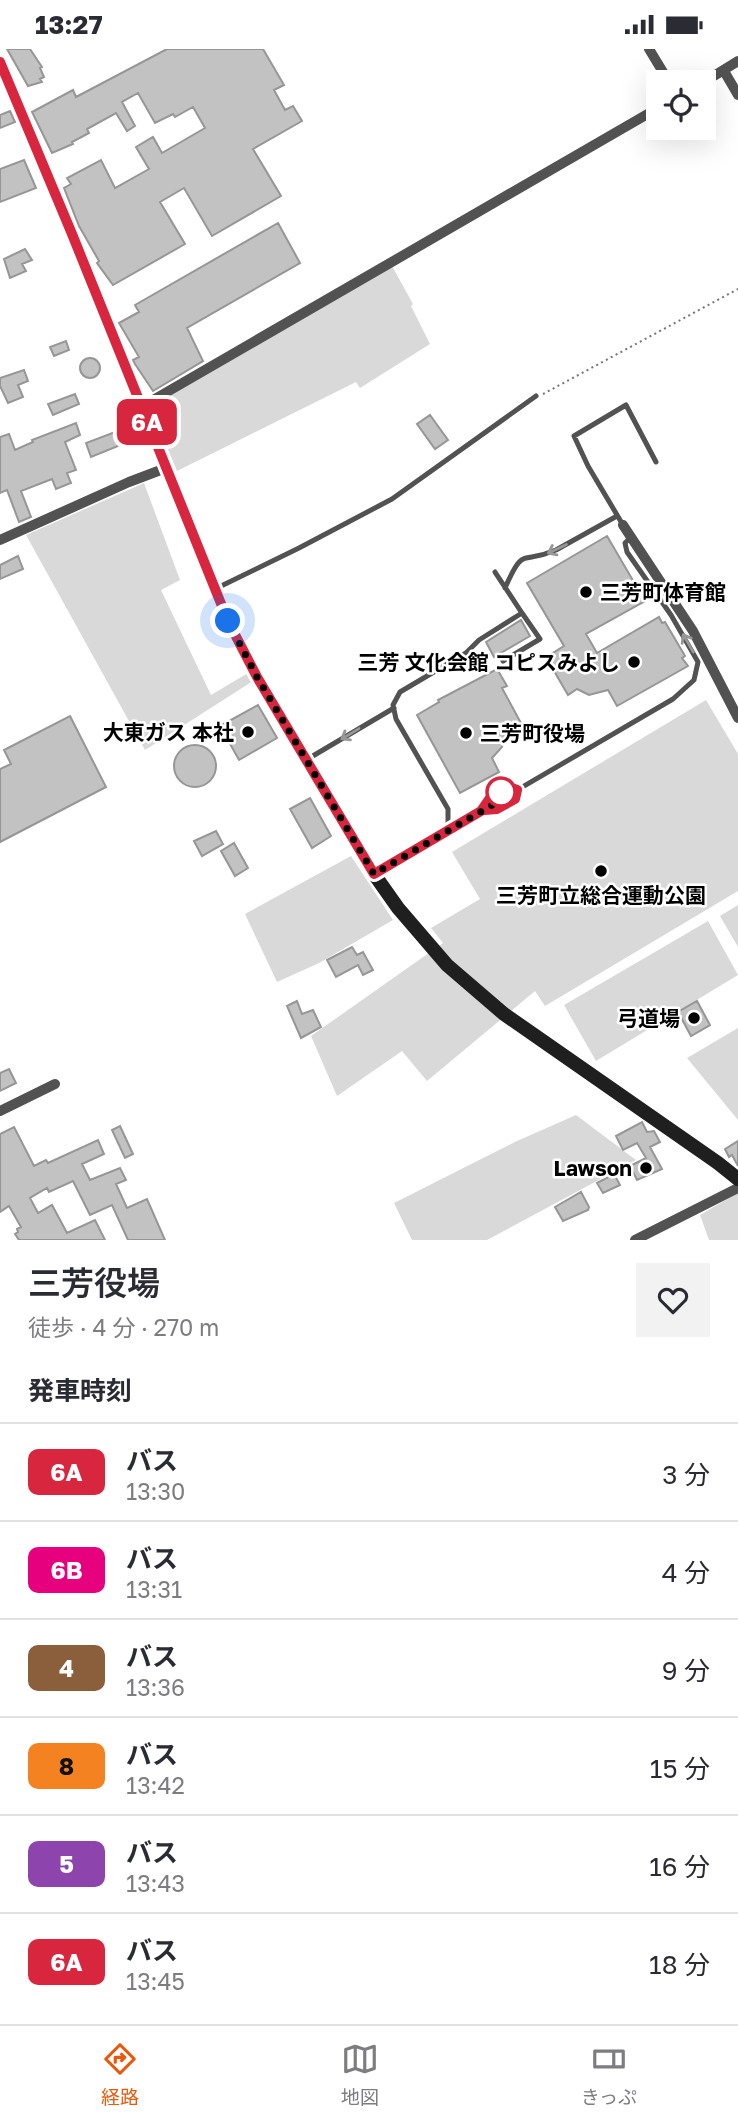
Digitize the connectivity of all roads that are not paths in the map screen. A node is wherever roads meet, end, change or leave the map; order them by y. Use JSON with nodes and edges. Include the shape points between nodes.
{"nodes":[{"id":1,"x":649,"y":49,"type":"edge"},
{"id":2,"x":738,"y":61,"type":"edge"},
{"id":3,"x":0,"y":62,"type":"edge"},
{"id":4,"x":662,"y":70,"type":"edge"},
{"id":5,"x":724,"y":71,"type":"junction"},
{"id":6,"x":716,"y":75,"type":"edge"},
{"id":7,"x":738,"y":95,"type":"edge"},
{"id":8,"x":646,"y":115,"type":"edge"},
{"id":9,"x":536,"y":397,"type":"road end"},
{"id":10,"x":141,"y":407,"type":"junction"},
{"id":11,"x":656,"y":462,"type":"dead end"},
{"id":12,"x":166,"y":468,"type":"junction"},
{"id":13,"x":620,"y":520,"type":"junction"},
{"id":14,"x":631,"y":537,"type":"junction"},
{"id":15,"x":0,"y":540,"type":"edge"},
{"id":16,"x":495,"y":572,"type":"dead end"},
{"id":17,"x":505,"y":588,"type":"junction"},
{"id":18,"x":214,"y":589,"type":"junction"},
{"id":19,"x":522,"y":613,"type":"junction"},
{"id":20,"x":503,"y":661,"type":"dead end"},
{"id":21,"x":394,"y":708,"type":"junction"},
{"id":22,"x":737,"y":714,"type":"edge"},
{"id":23,"x":306,"y":760,"type":"junction"},
{"id":24,"x":441,"y":834,"type":"junction"},
{"id":25,"x":374,"y":874,"type":"junction"},
{"id":26,"x":55,"y":1084,"type":"dead end"},
{"id":27,"x":0,"y":1111,"type":"edge"},
{"id":28,"x":738,"y":1179,"type":"edge"},
{"id":29,"x":738,"y":1188,"type":"edge"},
{"id":30,"x":635,"y":1240,"type":"edge"}],
"edges":[{"from":1,"to":4,"type":"street"},
{"from":2,"to":5,"type":"street"},
{"from":3,"to":10,"type":"street"},
{"from":5,"to":6,"type":"street"},
{"from":5,"to":7,"type":"street"},
{"from":8,"to":10,"type":"street"},
{"from":9,"to":18,"type":"lane","via":[[392,499]]},
{"from":10,"to":12,"type":"street"},
{"from":11,"to":13,"type":"lane","via":[[626,405],[573,436]]},
{"from":12,"to":15,"type":"street"},
{"from":12,"to":18,"type":"street"},
{"from":13,"to":14,"type":"street"},
{"from":13,"to":17,"type":"lane","one_way":true,"via":[[547,554],[526,556],[517,563]]},
{"from":14,"to":22,"type":"street","via":[[693,631]]},
{"from":24,"to":14,"type":"lane","one_way":true,"via":[[673,699],[694,681],[698,662],[627,552],[625,543]]},
{"from":16,"to":17,"type":"lane"},
{"from":17,"to":19,"type":"lane"},
{"from":18,"to":23,"type":"street","via":[[257,677]]},
{"from":19,"to":20,"type":"lane","via":[[540,639]]},
{"from":19,"to":21,"type":"lane","via":[[400,692]]},
{"from":21,"to":23,"type":"lane","one_way":true},
{"from":21,"to":24,"type":"lane","via":[[448,809]]},
{"from":23,"to":25,"type":"street"},
{"from":24,"to":25,"type":"lane"},
{"from":25,"to":28,"type":"street","via":[[447,965],[504,1014]]},
{"from":26,"to":27,"type":"street"},
{"from":29,"to":30,"type":"street"}]}
